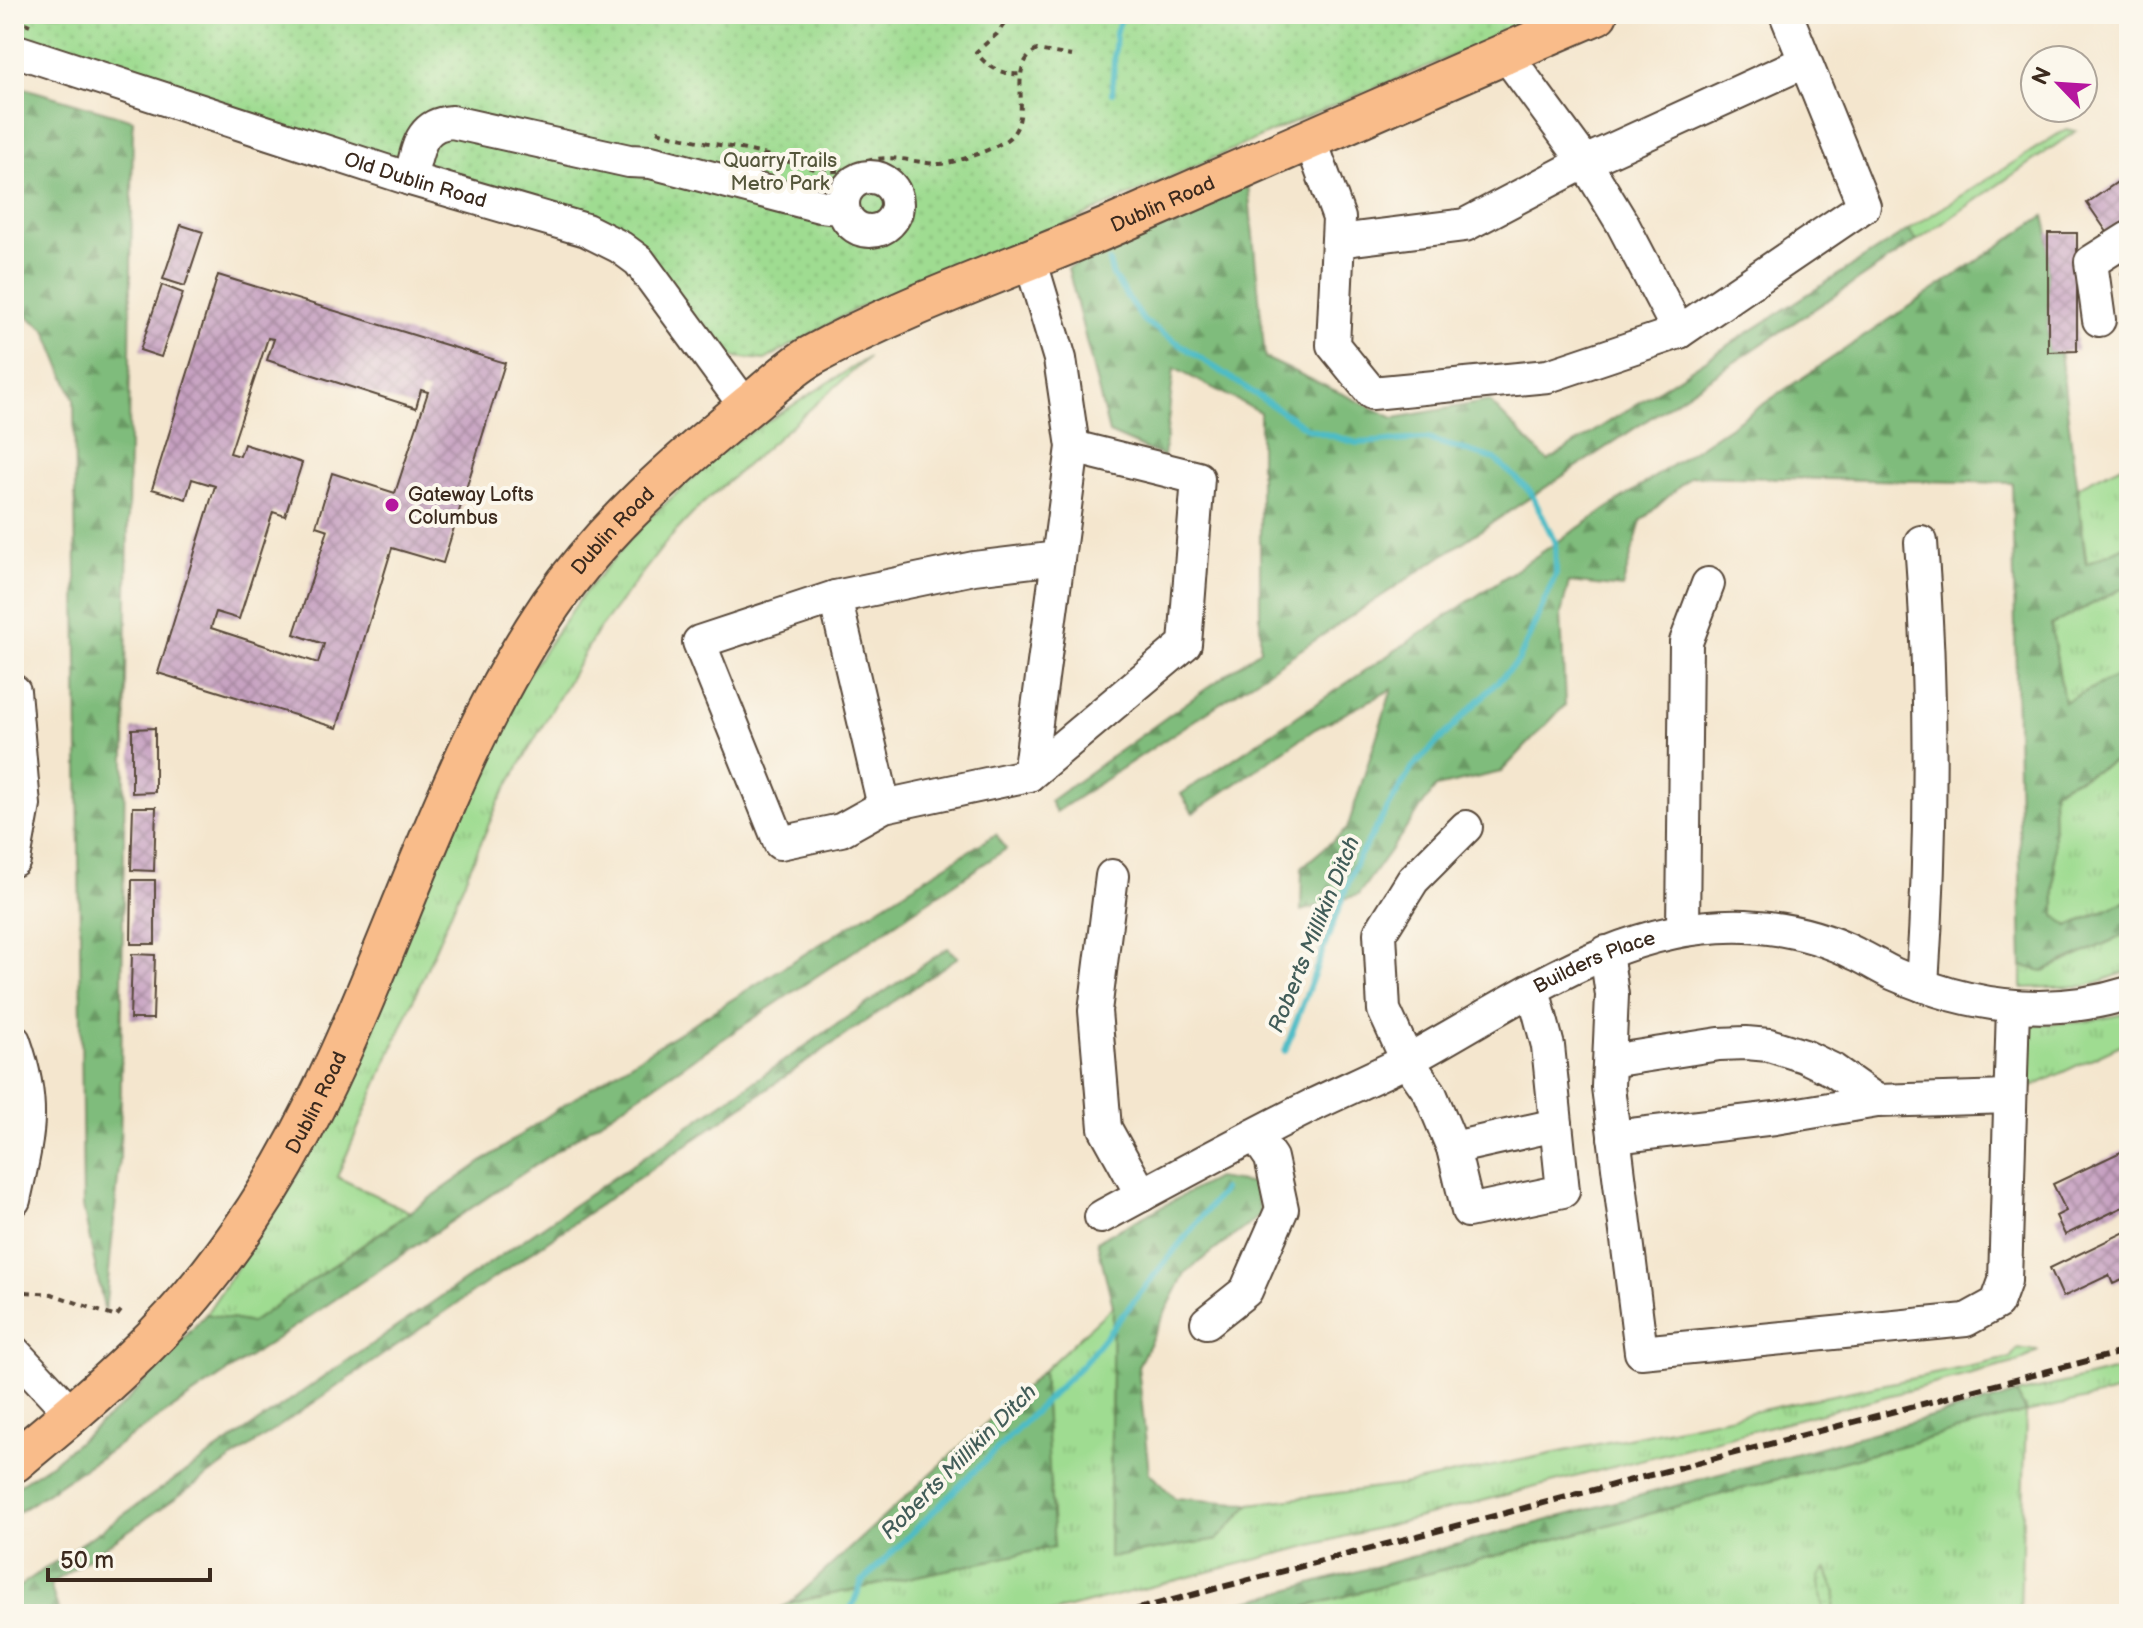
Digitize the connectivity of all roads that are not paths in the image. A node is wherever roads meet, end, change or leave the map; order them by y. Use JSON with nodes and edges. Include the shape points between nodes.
{"nodes":[{"id":1,"x":1597,"y":14,"type":"edge"},
{"id":2,"x":1786,"y":14,"type":"edge"},
{"id":3,"x":14,"y":50,"type":"edge"},
{"id":4,"x":1505,"y":53,"type":"junction"},
{"id":5,"x":1804,"y":62,"type":"junction"},
{"id":6,"x":1310,"y":139,"type":"junction"},
{"id":7,"x":1585,"y":162,"type":"junction"},
{"id":8,"x":410,"y":179,"type":"junction"},
{"id":9,"x":843,"y":209,"type":"junction"},
{"id":10,"x":2129,"y":238,"type":"edge"},
{"id":11,"x":1338,"y":241,"type":"junction"},
{"id":12,"x":1030,"y":259,"type":"junction"},
{"id":13,"x":2099,"y":320,"type":"dead end"},
{"id":14,"x":1679,"y":332,"type":"junction"},
{"id":15,"x":746,"y":407,"type":"junction"},
{"id":16,"x":1073,"y":447,"type":"junction"},
{"id":17,"x":1921,"y":542,"type":"dead end"},
{"id":18,"x":1058,"y":558,"type":"junction"},
{"id":19,"x":1708,"y":584,"type":"dead end"},
{"id":20,"x":835,"y":597,"type":"junction"},
{"id":21,"x":14,"y":691,"type":"edge"},
{"id":22,"x":1029,"y":775,"type":"junction"},
{"id":23,"x":884,"y":806,"type":"junction"},
{"id":24,"x":1466,"y":827,"type":"dead end"},
{"id":25,"x":15,"y":853,"type":"edge"},
{"id":26,"x":1112,"y":876,"type":"dead end"},
{"id":27,"x":1683,"y":929,"type":"junction"},
{"id":28,"x":1606,"y":952,"type":"junction"},
{"id":29,"x":1922,"y":985,"type":"junction"},
{"id":30,"x":1533,"y":989,"type":"junction"},
{"id":31,"x":2129,"y":993,"type":"edge"},
{"id":32,"x":2013,"y":1007,"type":"junction"},
{"id":33,"x":17,"y":1060,"type":"edge"},
{"id":34,"x":1407,"y":1060,"type":"junction"},
{"id":35,"x":1610,"y":1061,"type":"junction"},
{"id":36,"x":2010,"y":1097,"type":"junction"},
{"id":37,"x":1877,"y":1101,"type":"junction"},
{"id":38,"x":1556,"y":1125,"type":"junction"},
{"id":39,"x":1255,"y":1135,"type":"junction"},
{"id":40,"x":1614,"y":1137,"type":"junction"},
{"id":41,"x":1453,"y":1148,"type":"junction"},
{"id":42,"x":1142,"y":1195,"type":"junction"},
{"id":43,"x":14,"y":1200,"type":"edge"},
{"id":44,"x":1101,"y":1217,"type":"dead end"},
{"id":45,"x":1207,"y":1322,"type":"dead end"},
{"id":46,"x":14,"y":1352,"type":"edge"},
{"id":47,"x":72,"y":1414,"type":"junction"},
{"id":48,"x":14,"y":1462,"type":"edge"}],
"edges":[{"from":1,"to":4,"type":"main road","name":"Dublin Road"},
{"from":2,"to":5,"type":"street"},
{"from":3,"to":8,"type":"street","name":"Old Dublin Road"},
{"from":4,"to":6,"type":"main road","name":"Dublin Road"},
{"from":4,"to":7,"type":"street"},
{"from":5,"to":7,"type":"street"},
{"from":5,"to":14,"type":"street","via":[[1864,206]]},
{"from":6,"to":11,"type":"street","via":[[1339,218]]},
{"from":6,"to":12,"type":"main road","name":"Dublin Road"},
{"from":7,"to":11,"type":"street","via":[[1465,225]]},
{"from":7,"to":14,"type":"street"},
{"from":8,"to":9,"type":"street","via":[[421,140],[439,123],[452,122],[651,162]]},
{"from":8,"to":15,"type":"street","name":"Old Dublin Road","via":[[586,230],[629,253]]},
{"from":9,"to":9,"type":"street","via":[[847,191],[872,168],[895,192],[893,219],[879,230],[853,225]]},
{"from":10,"to":13,"type":"street","via":[[2091,262]]},
{"from":11,"to":14,"type":"street","via":[[1333,345],[1372,393],[1548,376]]},
{"from":12,"to":15,"type":"main road","name":"Dublin Road","via":[[912,306],[805,359]]},
{"from":12,"to":16,"type":"street","via":[[1060,359]]},
{"from":15,"to":47,"type":"main road","name":"Dublin Road","via":[[684,457],[614,526],[553,601],[492,699],[321,1093],[280,1171],[234,1241],[171,1320]]},
{"from":16,"to":18,"type":"street"},
{"from":16,"to":22,"type":"street","via":[[1198,478],[1185,644]]},
{"from":17,"to":29,"type":"street","via":[[1931,749]]},
{"from":18,"to":20,"type":"street","via":[[974,568]]},
{"from":18,"to":22,"type":"street"},
{"from":19,"to":27,"type":"street","via":[[1686,642]]},
{"from":20,"to":23,"type":"street"},
{"from":20,"to":23,"type":"street","via":[[699,642],[780,843],[841,830]]},
{"from":21,"to":25,"type":"street","via":[[24,805]]},
{"from":22,"to":23,"type":"street"},
{"from":24,"to":34,"type":"street","via":[[1413,880],[1380,933],[1384,1010]]},
{"from":26,"to":42,"type":"street","via":[[1095,1011],[1105,1128]]},
{"from":27,"to":28,"type":"street","name":"Builders Place"},
{"from":27,"to":29,"type":"street","name":"Builders Place","via":[[1745,926],[1806,934]]},
{"from":28,"to":30,"type":"street","name":"Builders Place"},
{"from":28,"to":35,"type":"street","via":[[1612,995]]},
{"from":29,"to":32,"type":"street","name":"Builders Place","via":[[1956,998]]},
{"from":30,"to":34,"type":"street","name":"Builders Place"},
{"from":30,"to":38,"type":"street","via":[[1548,1046]]},
{"from":31,"to":32,"type":"street","name":"Builders Place","via":[[2101,1002]]},
{"from":32,"to":36,"type":"street"},
{"from":33,"to":43,"type":"street","via":[[29,1095],[29,1130]]},
{"from":34,"to":39,"type":"street","name":"Builders Place"},
{"from":34,"to":41,"type":"street","via":[[1430,1093]]},
{"from":35,"to":37,"type":"street","via":[[1719,1044],[1769,1045],[1833,1070]]},
{"from":35,"to":40,"type":"street"},
{"from":36,"to":37,"type":"street"},
{"from":36,"to":40,"type":"street","via":[[2005,1281],[1997,1303],[1966,1320],[1641,1352]]},
{"from":37,"to":40,"type":"street"},
{"from":38,"to":41,"type":"street"},
{"from":38,"to":41,"type":"street","via":[[1563,1191],[1468,1211]]},
{"from":39,"to":42,"type":"street","name":"Builders Place"},
{"from":39,"to":45,"type":"street","via":[[1271,1158],[1282,1209],[1246,1291]]},
{"from":42,"to":44,"type":"street","name":"Builders Place"},
{"from":46,"to":47,"type":"street"},
{"from":47,"to":48,"type":"main road","name":"Dublin Road"}]}
